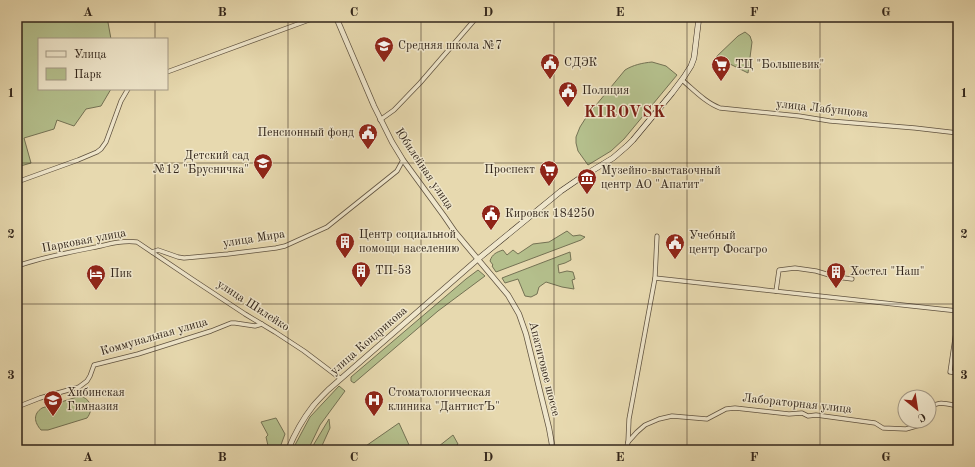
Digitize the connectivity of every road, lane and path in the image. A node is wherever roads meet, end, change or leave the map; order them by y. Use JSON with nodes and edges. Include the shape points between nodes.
{"nodes":[{"id":1,"x":316,"y":17,"type":"edge"},
{"id":2,"x":336,"y":17,"type":"edge"},
{"id":3,"x":477,"y":17,"type":"edge"},
{"id":4,"x":699,"y":17,"type":"edge"},
{"id":5,"x":953,"y":17,"type":"edge"},
{"id":6,"x":958,"y":23,"type":"edge"},
{"id":7,"x":168,"y":72,"type":"edge"},
{"id":8,"x":683,"y":79,"type":"junction"},
{"id":9,"x":127,"y":90,"type":"edge"},
{"id":10,"x":380,"y":120,"type":"junction"},
{"id":11,"x":958,"y":133,"type":"edge"},
{"id":12,"x":403,"y":160,"type":"junction"},
{"id":13,"x":17,"y":182,"type":"edge"},
{"id":14,"x":657,"y":236,"type":"dead end"},
{"id":15,"x":152,"y":252,"type":"junction"},
{"id":16,"x":478,"y":259,"type":"junction"},
{"id":17,"x":17,"y":266,"type":"edge"},
{"id":18,"x":655,"y":278,"type":"junction"},
{"id":19,"x":852,"y":280,"type":"dead end"},
{"id":20,"x":776,"y":291,"type":"junction"},
{"id":21,"x":958,"y":311,"type":"edge"},
{"id":22,"x":958,"y":318,"type":"edge"},
{"id":23,"x":262,"y":324,"type":"junction"},
{"id":24,"x":958,"y":373,"type":"edge"},
{"id":25,"x":341,"y":379,"type":"junction"},
{"id":26,"x":937,"y":403,"type":"edge"},
{"id":27,"x":17,"y":406,"type":"edge"},
{"id":28,"x":958,"y":406,"type":"edge"},
{"id":29,"x":908,"y":429,"type":"edge"},
{"id":30,"x":628,"y":442,"type":"junction"},
{"id":31,"x":288,"y":450,"type":"edge"},
{"id":32,"x":553,"y":450,"type":"edge"},
{"id":33,"x":626,"y":450,"type":"edge"}],
"edges":[{"from":1,"to":7,"type":"street"},
{"from":2,"to":10,"type":"street","name":"Юбилейная улица"},
{"from":3,"to":10,"type":"street","via":[[420,84]]},
{"from":4,"to":8,"type":"main road","via":[[694,58]]},
{"from":5,"to":6,"type":"street"},
{"from":8,"to":11,"type":"street","name":"улица Лабунцова","via":[[690,88],[720,108]]},
{"from":8,"to":16,"type":"main road","via":[[627,146],[613,158],[561,191]]},
{"from":9,"to":13,"type":"street","via":[[101,149]]},
{"from":10,"to":12,"type":"street","name":"Юбилейная улица"},
{"from":12,"to":15,"type":"street","name":"улица Мира","via":[[397,171],[327,227],[285,246],[184,258],[158,250]]},
{"from":12,"to":16,"type":"street","name":"Юбилейная улица","via":[[455,232]]},
{"from":14,"to":18,"type":"street"},
{"from":15,"to":17,"type":"street","name":"Парковая улица","via":[[137,242],[128,241]]},
{"from":15,"to":23,"type":"street","name":"улица Шилейко"},
{"from":16,"to":25,"type":"street","name":"улица Кондрикова"},
{"from":16,"to":32,"type":"street","name":"Апатитовое шоссе","via":[[500,284],[519,314]]},
{"from":18,"to":20,"type":"street"},
{"from":18,"to":30,"type":"street","via":[[629,419]]},
{"from":19,"to":20,"type":"street","via":[[795,268],[779,270]]},
{"from":20,"to":21,"type":"street"},
{"from":22,"to":24,"type":"street","via":[[950,372]]},
{"from":23,"to":25,"type":"street","name":"улица Шилейко"},
{"from":23,"to":27,"type":"street","name":"Коммунальная улица","via":[[255,326],[231,323],[145,352],[94,365],[87,381],[79,387]]},
{"from":25,"to":31,"type":"street","name":"улица Кондрикова","via":[[313,405]]},
{"from":26,"to":28,"type":"street"},
{"from":29,"to":30,"type":"street","name":"Лабораторная улица","via":[[883,428],[875,423],[808,416],[802,413],[735,408],[726,409],[707,419],[672,416],[659,419],[645,425]]},
{"from":30,"to":33,"type":"street"}]}
